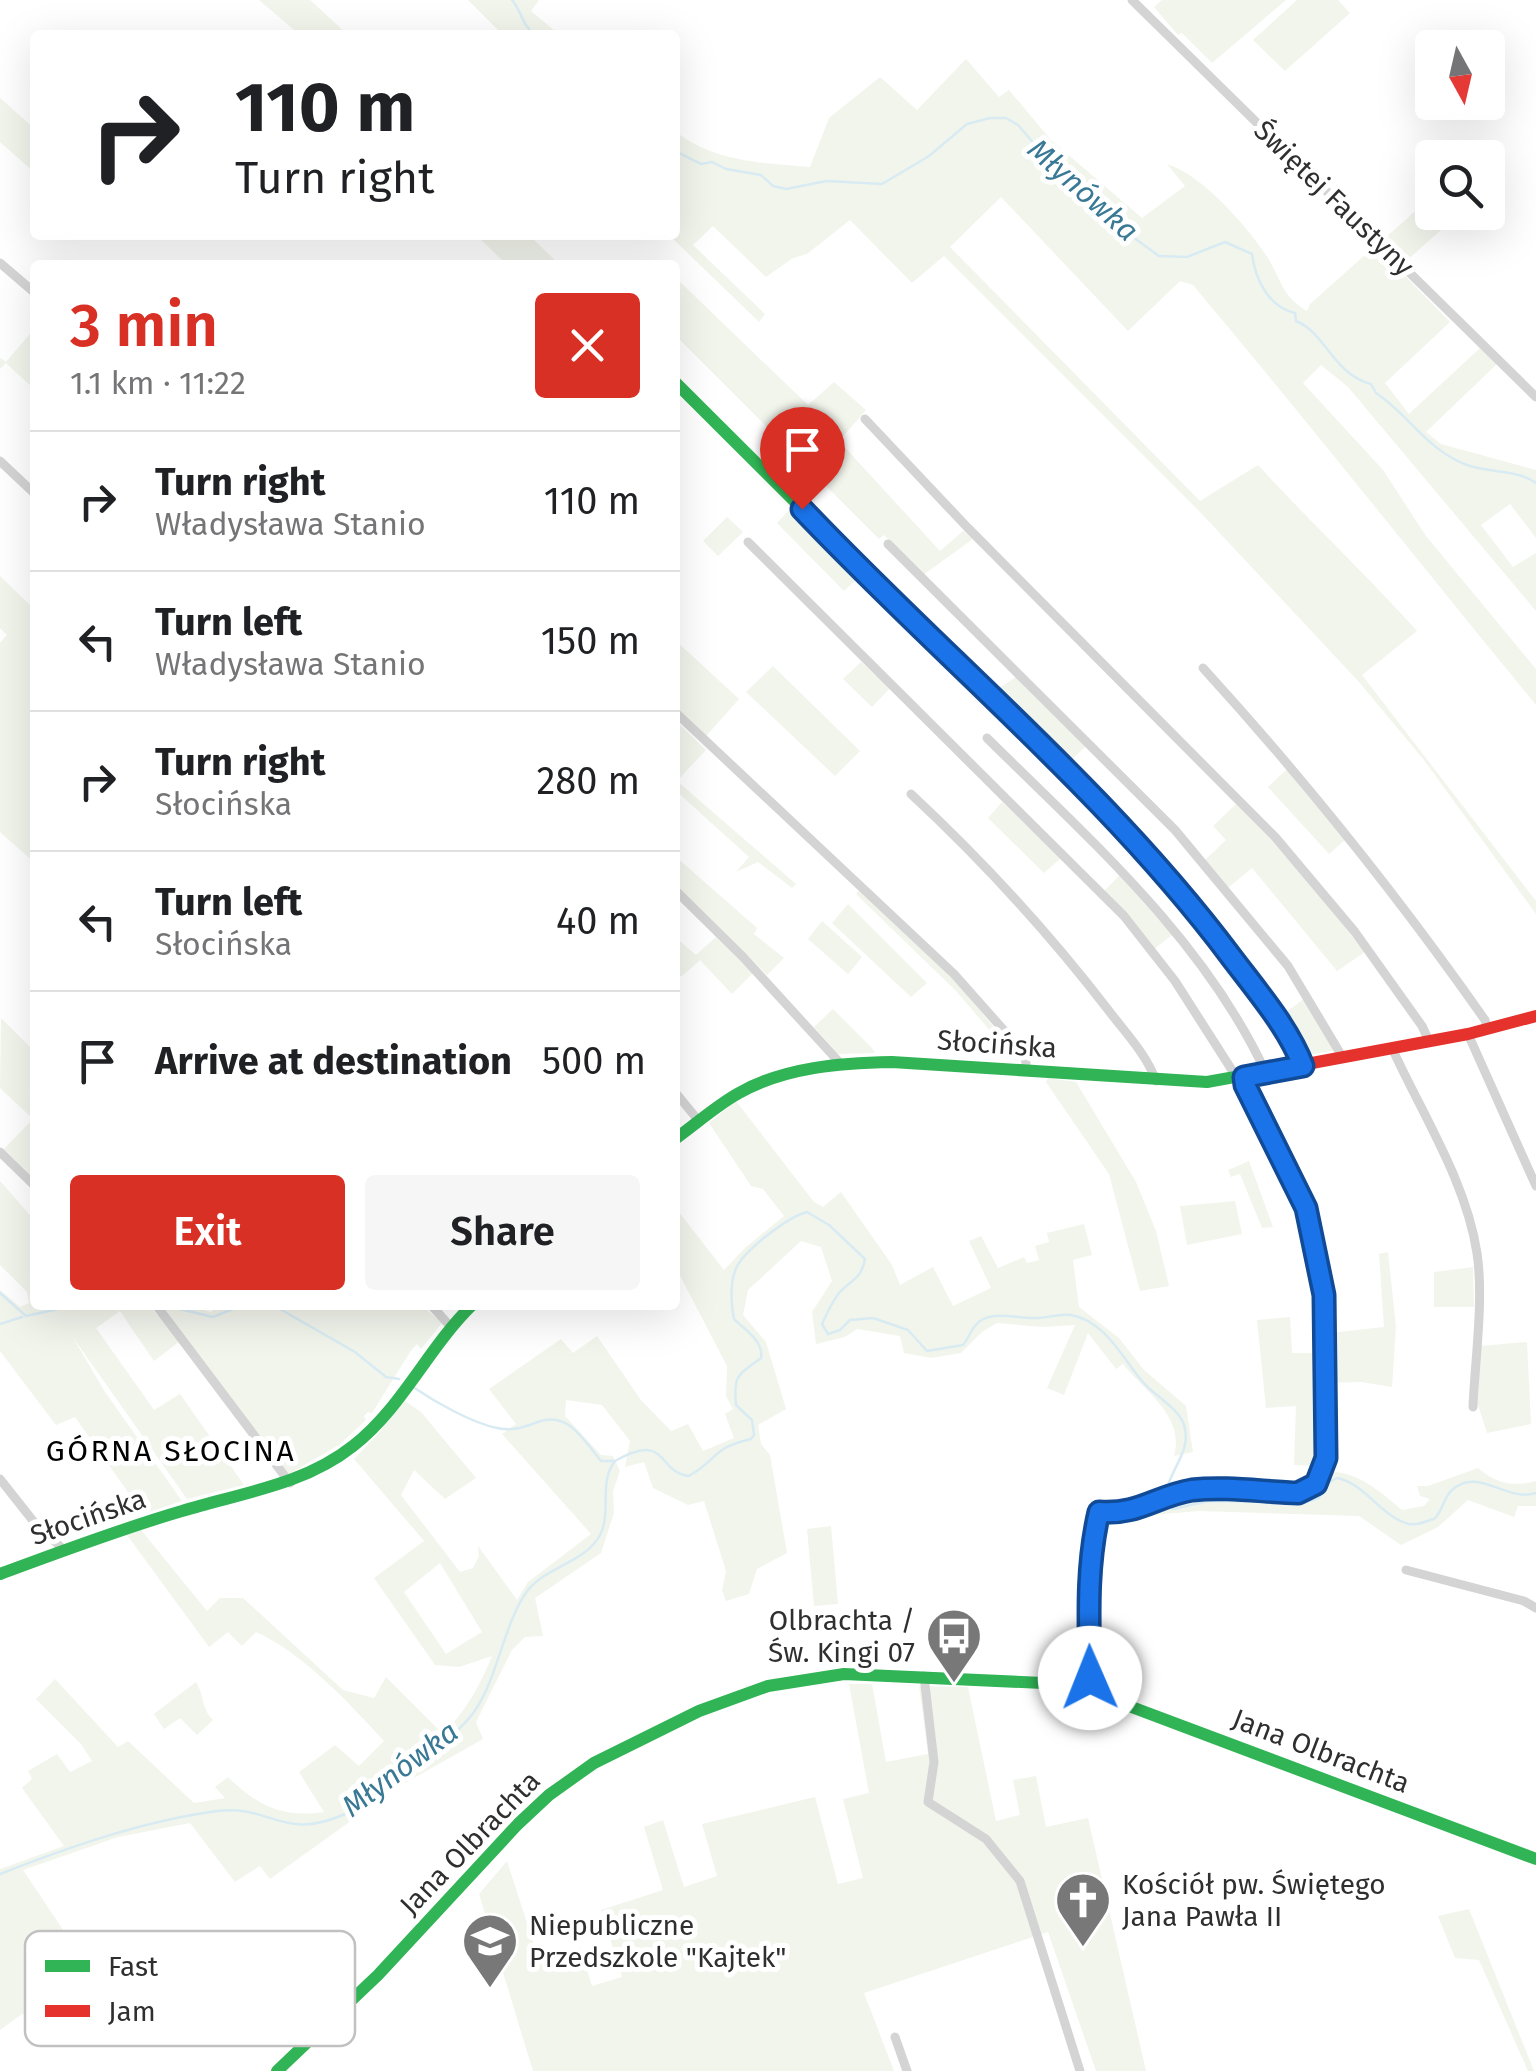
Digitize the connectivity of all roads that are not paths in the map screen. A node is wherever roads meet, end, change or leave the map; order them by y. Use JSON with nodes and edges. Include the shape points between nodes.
{"nodes":[{"id":1,"x":1132,"y":0,"type":"edge"},
{"id":2,"x":0,"y":262,"type":"edge"},
{"id":3,"x":30,"y":289,"type":"edge"},
{"id":4,"x":680,"y":387,"type":"edge"},
{"id":5,"x":1536,"y":397,"type":"edge"},
{"id":6,"x":865,"y":419,"type":"dead end"},
{"id":7,"x":0,"y":461,"type":"edge"},
{"id":8,"x":30,"y":489,"type":"edge"},
{"id":9,"x":748,"y":542,"type":"dead end"},
{"id":10,"x":888,"y":544,"type":"dead end"},
{"id":11,"x":1202,"y":668,"type":"dead end"},
{"id":12,"x":680,"y":717,"type":"edge"},
{"id":13,"x":986,"y":738,"type":"dead end"},
{"id":14,"x":911,"y":794,"type":"dead end"},
{"id":15,"x":680,"y":895,"type":"edge"},
{"id":16,"x":1536,"y":1016,"type":"edge"},
{"id":17,"x":1488,"y":1030,"type":"junction"},
{"id":18,"x":1468,"y":1034,"type":"junction"},
{"id":19,"x":1429,"y":1042,"type":"junction"},
{"id":20,"x":1392,"y":1048,"type":"junction"},
{"id":21,"x":1343,"y":1058,"type":"junction"},
{"id":22,"x":840,"y":1063,"type":"junction"},
{"id":23,"x":1303,"y":1066,"type":"junction"},
{"id":24,"x":1027,"y":1071,"type":"junction"},
{"id":25,"x":1266,"y":1073,"type":"junction"},
{"id":26,"x":1240,"y":1078,"type":"junction"},
{"id":27,"x":1156,"y":1081,"type":"junction"},
{"id":28,"x":680,"y":1098,"type":"edge"},
{"id":29,"x":698,"y":1120,"type":"junction"},
{"id":30,"x":680,"y":1135,"type":"edge"},
{"id":31,"x":0,"y":1152,"type":"edge"},
{"id":32,"x":30,"y":1181,"type":"edge"},
{"id":33,"x":1536,"y":1186,"type":"edge"},
{"id":34,"x":160,"y":1310,"type":"edge"},
{"id":35,"x":436,"y":1310,"type":"edge"},
{"id":36,"x":467,"y":1310,"type":"edge"},
{"id":37,"x":450,"y":1326,"type":"junction"},
{"id":38,"x":1473,"y":1407,"type":"dead end"},
{"id":39,"x":0,"y":1479,"type":"edge"},
{"id":40,"x":290,"y":1483,"type":"junction"},
{"id":41,"x":66,"y":1551,"type":"junction"},
{"id":42,"x":1406,"y":1570,"type":"dead end"},
{"id":43,"x":0,"y":1574,"type":"edge"},
{"id":44,"x":1536,"y":1608,"type":"edge"},
{"id":45,"x":924,"y":1676,"type":"junction"},
{"id":46,"x":1088,"y":1691,"type":"junction"},
{"id":47,"x":1536,"y":1859,"type":"edge"},
{"id":48,"x":355,"y":1997,"type":"edge"},
{"id":49,"x":895,"y":2037,"type":"dead end"},
{"id":50,"x":304,"y":2046,"type":"edge"},
{"id":51,"x":278,"y":2071,"type":"edge"},
{"id":52,"x":907,"y":2071,"type":"edge"},
{"id":53,"x":1080,"y":2071,"type":"edge"}],
"edges":[{"from":1,"to":5,"type":"street","name":"Świętej Faustyny"},
{"from":2,"to":3,"type":"street"},
{"from":4,"to":23,"type":"street","via":[[1178,890],[1264,1001]]},
{"from":6,"to":19,"type":"street","via":[[1276,838],[1355,932]]},
{"from":7,"to":8,"type":"street"},
{"from":9,"to":26,"type":"street","via":[[1124,916]]},
{"from":10,"to":21,"type":"street","via":[[1175,830],[1288,966]]},
{"from":11,"to":17,"type":"street","via":[[1364,854]]},
{"from":12,"to":24,"type":"street","via":[[954,974],[1025,1057]]},
{"from":13,"to":25,"type":"street","via":[[1136,884],[1212,981]]},
{"from":14,"to":27,"type":"street","via":[[1048,934]]},
{"from":15,"to":22,"type":"street"},
{"from":16,"to":17,"type":"street","name":"Słocińska"},
{"from":17,"to":18,"type":"street","name":"Słocińska"},
{"from":18,"to":19,"type":"street","name":"Słocińska"},
{"from":18,"to":33,"type":"street"},
{"from":19,"to":20,"type":"street","name":"Słocińska"},
{"from":20,"to":21,"type":"street","name":"Słocińska"},
{"from":20,"to":38,"type":"street","via":[[1444,1156],[1474,1239]]},
{"from":21,"to":23,"type":"street","name":"Słocińska"},
{"from":22,"to":24,"type":"street","name":"Słocińska"},
{"from":22,"to":29,"type":"street","name":"Słocińska","via":[[758,1084]]},
{"from":23,"to":25,"type":"street","name":"Słocińska"},
{"from":24,"to":27,"type":"street","name":"Słocińska"},
{"from":25,"to":26,"type":"street","name":"Słocińska"},
{"from":26,"to":27,"type":"street","name":"Słocińska"},
{"from":26,"to":46,"type":"street","via":[[1306,1208],[1318,1256],[1326,1319],[1326,1458],[1316,1484],[1298,1493],[1196,1490],[1127,1513],[1099,1512],[1088,1582]]},
{"from":28,"to":29,"type":"street"},
{"from":29,"to":30,"type":"street","name":"Słocińska"},
{"from":31,"to":32,"type":"street"},
{"from":34,"to":40,"type":"street"},
{"from":35,"to":37,"type":"street"},
{"from":36,"to":37,"type":"street","name":"Słocińska"},
{"from":37,"to":40,"type":"street","name":"Słocińska","via":[[368,1433]]},
{"from":39,"to":41,"type":"street"},
{"from":40,"to":41,"type":"street","name":"Słocińska"},
{"from":41,"to":43,"type":"street","name":"Słocińska"},
{"from":42,"to":44,"type":"street"},
{"from":45,"to":46,"type":"street","name":"Jana Olbrachta"},
{"from":45,"to":48,"type":"street","name":"Jana Olbrachta","via":[[844,1674],[768,1686],[711,1706],[586,1768],[518,1824]]},
{"from":45,"to":53,"type":"street","via":[[934,1762],[928,1802],[986,1839],[1020,1881]]},
{"from":46,"to":47,"type":"street","name":"Jana Olbrachta"},
{"from":49,"to":52,"type":"street"},
{"from":50,"to":51,"type":"street","name":"Jana Olbrachta"}]}
